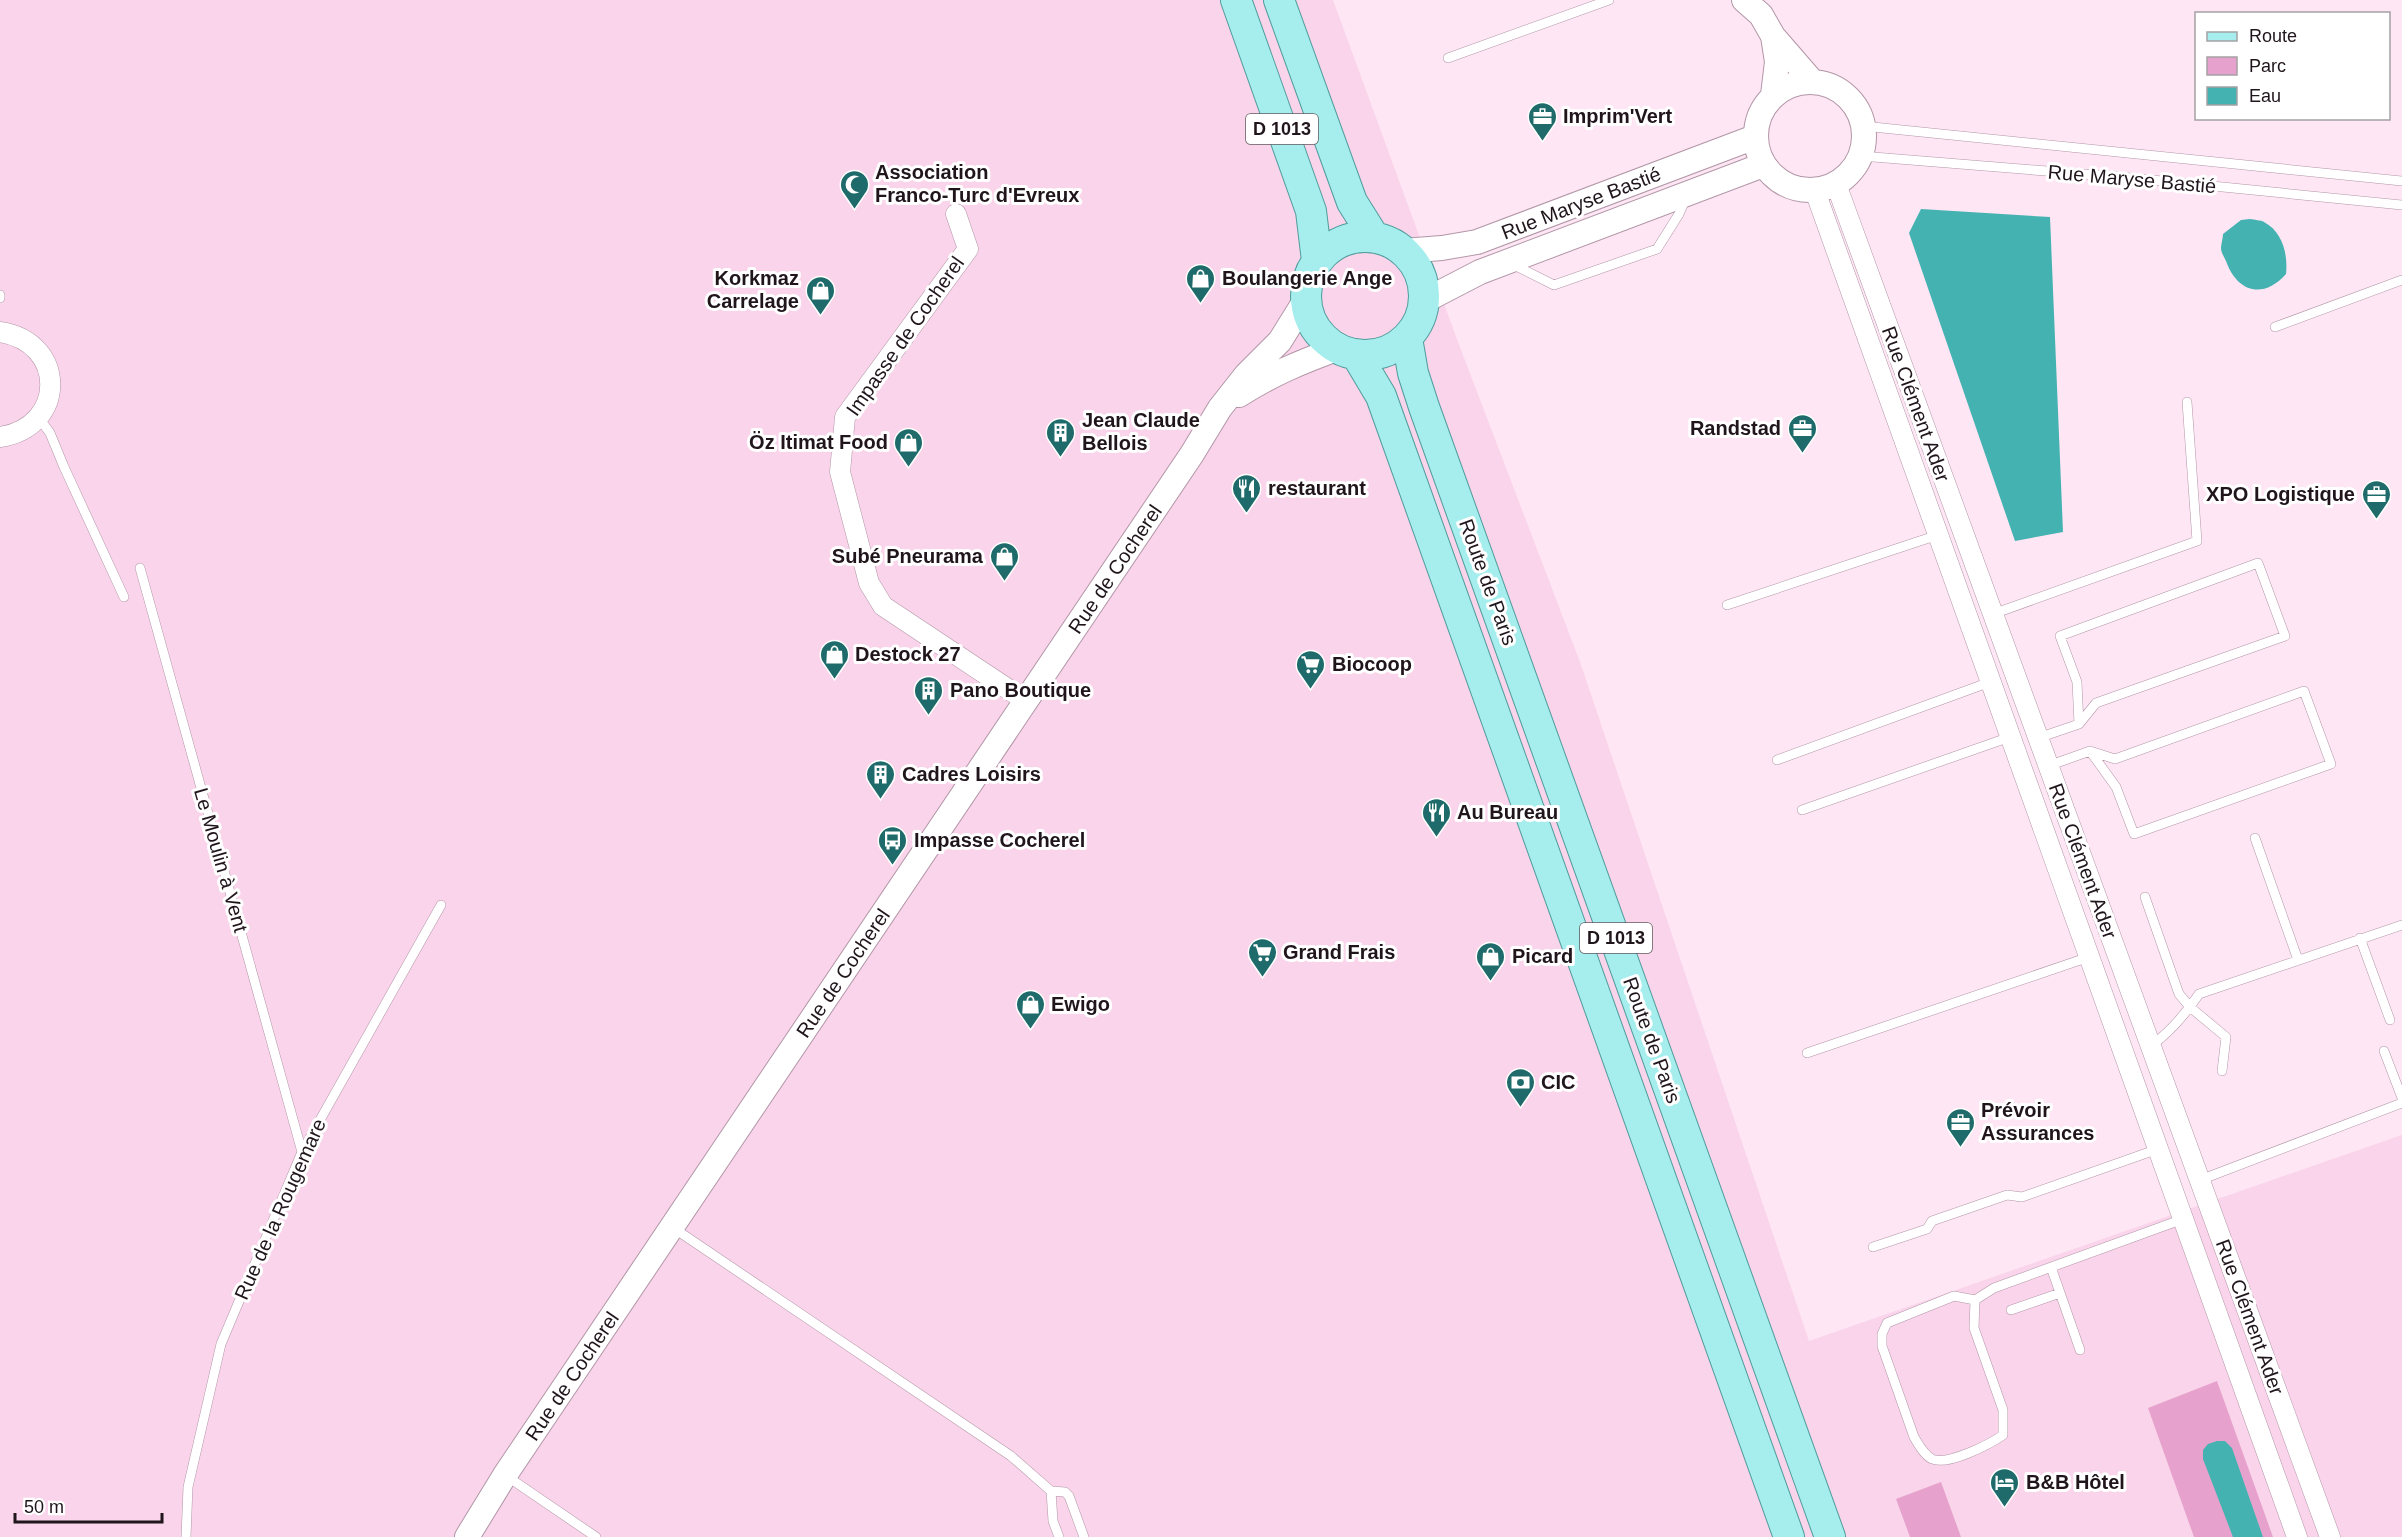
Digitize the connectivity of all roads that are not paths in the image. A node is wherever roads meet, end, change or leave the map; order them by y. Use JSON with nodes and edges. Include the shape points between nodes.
{"nodes":[{"id":1,"x":1236,"y":0,"type":"edge"},
{"id":2,"x":1279,"y":0,"type":"edge"},
{"id":3,"x":1609,"y":0,"type":"edge"},
{"id":4,"x":1744,"y":0,"type":"edge"},
{"id":5,"x":1773,"y":36,"type":"junction"},
{"id":6,"x":1448,"y":58,"type":"dead end"},
{"id":7,"x":1812,"y":81,"type":"junction"},
{"id":8,"x":1773,"y":95,"type":"junction"},
{"id":9,"x":1863,"y":126,"type":"junction"},
{"id":10,"x":1755,"y":137,"type":"junction"},
{"id":11,"x":1861,"y":156,"type":"junction"},
{"id":12,"x":1763,"y":165,"type":"junction"},
{"id":13,"x":2402,"y":180,"type":"edge"},
{"id":14,"x":1825,"y":188,"type":"junction"},
{"id":15,"x":1689,"y":193,"type":"junction"},
{"id":16,"x":2402,"y":205,"type":"edge"},
{"id":17,"x":956,"y":214,"type":"dead end"},
{"id":18,"x":1374,"y":237,"type":"junction"},
{"id":19,"x":1403,"y":251,"type":"junction"},
{"id":20,"x":1317,"y":261,"type":"junction"},
{"id":21,"x":1508,"y":261,"type":"junction"},
{"id":22,"x":2402,"y":280,"type":"edge"},
{"id":23,"x":1306,"y":299,"type":"junction"},
{"id":24,"x":1424,"y":300,"type":"junction"},
{"id":25,"x":2275,"y":327,"type":"dead end"},
{"id":26,"x":0,"y":332,"type":"edge"},
{"id":27,"x":1407,"y":338,"type":"junction"},
{"id":28,"x":1348,"y":351,"type":"junction"},
{"id":29,"x":2187,"y":402,"type":"dead end"},
{"id":30,"x":1220,"y":408,"type":"junction"},
{"id":31,"x":39,"y":418,"type":"junction"},
{"id":32,"x":0,"y":437,"type":"edge"},
{"id":33,"x":1938,"y":535,"type":"junction"},
{"id":34,"x":140,"y":568,"type":"dead end"},
{"id":35,"x":124,"y":597,"type":"dead end"},
{"id":36,"x":1727,"y":604,"type":"dead end"},
{"id":37,"x":1993,"y":615,"type":"junction"},
{"id":38,"x":1990,"y":682,"type":"junction"},
{"id":39,"x":1026,"y":701,"type":"junction"},
{"id":40,"x":2079,"y":724,"type":"junction"},
{"id":41,"x":2010,"y":737,"type":"junction"},
{"id":42,"x":2038,"y":738,"type":"junction"},
{"id":43,"x":2090,"y":751,"type":"junction"},
{"id":44,"x":1777,"y":760,"type":"dead end"},
{"id":45,"x":2048,"y":766,"type":"junction"},
{"id":46,"x":1802,"y":810,"type":"dead end"},
{"id":47,"x":2255,"y":838,"type":"dead end"},
{"id":48,"x":2145,"y":897,"type":"dead end"},
{"id":49,"x":441,"y":905,"type":"dead end"},
{"id":50,"x":2402,"y":925,"type":"edge"},
{"id":51,"x":2360,"y":938,"type":"junction"},
{"id":52,"x":2089,"y":957,"type":"junction"},
{"id":53,"x":2298,"y":960,"type":"junction"},
{"id":54,"x":2190,"y":1007,"type":"junction"},
{"id":55,"x":2390,"y":1020,"type":"dead end"},
{"id":56,"x":2151,"y":1046,"type":"junction"},
{"id":57,"x":2384,"y":1051,"type":"dead end"},
{"id":58,"x":1807,"y":1053,"type":"dead end"},
{"id":59,"x":2222,"y":1071,"type":"dead end"},
{"id":60,"x":2402,"y":1098,"type":"edge"},
{"id":61,"x":2402,"y":1103,"type":"edge"},
{"id":62,"x":2158,"y":1149,"type":"junction"},
{"id":63,"x":302,"y":1152,"type":"junction"},
{"id":64,"x":2199,"y":1180,"type":"junction"},
{"id":65,"x":2183,"y":1219,"type":"junction"},
{"id":66,"x":672,"y":1227,"type":"junction"},
{"id":67,"x":1873,"y":1247,"type":"dead end"},
{"id":68,"x":2051,"y":1267,"type":"junction"},
{"id":69,"x":2060,"y":1293,"type":"junction"},
{"id":70,"x":1975,"y":1300,"type":"junction"},
{"id":71,"x":2012,"y":1310,"type":"dead end"},
{"id":72,"x":2080,"y":1350,"type":"dead end"},
{"id":73,"x":506,"y":1476,"type":"junction"},
{"id":74,"x":1051,"y":1491,"type":"junction"},
{"id":75,"x":186,"y":1537,"type":"edge"},
{"id":76,"x":467,"y":1537,"type":"edge"},
{"id":77,"x":596,"y":1537,"type":"edge"},
{"id":78,"x":1059,"y":1537,"type":"edge"},
{"id":79,"x":1084,"y":1537,"type":"edge"},
{"id":80,"x":1789,"y":1537,"type":"edge"},
{"id":81,"x":1830,"y":1537,"type":"edge"},
{"id":82,"x":2297,"y":1537,"type":"edge"},
{"id":83,"x":2330,"y":1537,"type":"edge"}],
"edges":[{"from":1,"to":20,"type":"main road","number":"D 1013","via":[[1311,211]]},
{"from":2,"to":18,"type":"main road","number":"D 1013","via":[[1352,202]]},
{"from":3,"to":6,"type":"lane"},
{"from":4,"to":5,"type":"street","via":[[1761,15]]},
{"from":5,"to":7,"type":"street"},
{"from":5,"to":8,"type":"street","via":[[1777,62]]},
{"from":7,"to":8,"type":"street","via":[[1785,87]]},
{"from":7,"to":9,"type":"street","via":[[1844,93],[1856,106]]},
{"from":8,"to":10,"type":"street","via":[[1763,107]]},
{"from":9,"to":11,"type":"street"},
{"from":9,"to":13,"type":"lane","name":"Rue Maryse Bastié"},
{"from":10,"to":12,"type":"street"},
{"from":10,"to":19,"type":"street","name":"Rue Maryse Bastié","via":[[1478,242]]},
{"from":11,"to":14,"type":"street","via":[[1850,173]]},
{"from":11,"to":16,"type":"lane","name":"Rue Maryse Bastié"},
{"from":12,"to":14,"type":"street","via":[[1785,185],[1800,190]]},
{"from":12,"to":15,"type":"street","name":"Rue Maryse Bastié"},
{"from":14,"to":33,"type":"street","name":"Rue Clément Ader"},
{"from":14,"to":37,"type":"street","name":"Rue Clément Ader"},
{"from":15,"to":21,"type":"street","name":"Rue Maryse Bastié"},
{"from":15,"to":21,"type":"lane","via":[[1656,249],[1554,285]]},
{"from":17,"to":39,"type":"street","name":"Impasse de Cocherel","via":[[968,249],[845,417],[840,472],[869,582],[883,606]]},
{"from":18,"to":19,"type":"main road"},
{"from":18,"to":20,"type":"main road","via":[[1343,241]]},
{"from":19,"to":24,"type":"main road","via":[[1419,273]]},
{"from":20,"to":23,"type":"main road","via":[[1308,280]]},
{"from":21,"to":24,"type":"street","name":"Rue Maryse Bastié"},
{"from":22,"to":25,"type":"lane"},
{"from":23,"to":28,"type":"main road","via":[[1316,328],[1326,340]]},
{"from":23,"to":30,"type":"street","name":"Rue de Cocherel","via":[[1280,341],[1245,375]]},
{"from":24,"to":27,"type":"main road"},
{"from":26,"to":31,"type":"street","via":[[29,342],[49,370],[51,387]]},
{"from":27,"to":28,"type":"main road","via":[[1374,354]]},
{"from":27,"to":81,"type":"main road","name":"Route de Paris","number":"D 1013","via":[[1424,407]]},
{"from":28,"to":30,"type":"street","name":"Rue de Cocherel","via":[[1273,374]]},
{"from":28,"to":80,"type":"main road","name":"Route de Paris","number":"D 1013","via":[[1381,396]]},
{"from":29,"to":37,"type":"lane","via":[[2197,541]]},
{"from":30,"to":39,"type":"street","name":"Rue de Cocherel"},
{"from":31,"to":32,"type":"street","via":[[27,429]]},
{"from":31,"to":35,"type":"lane","via":[[50,433]]},
{"from":33,"to":36,"type":"lane"},
{"from":33,"to":38,"type":"street","name":"Rue Clément Ader"},
{"from":34,"to":63,"type":"lane","name":"Le Moulin à Vent"},
{"from":37,"to":42,"type":"street","name":"Rue Clément Ader"},
{"from":38,"to":41,"type":"street","name":"Rue Clément Ader"},
{"from":38,"to":44,"type":"lane"},
{"from":39,"to":66,"type":"street","name":"Rue de Cocherel"},
{"from":40,"to":40,"type":"lane","via":[[2077,682],[2060,636],[2259,563],[2285,636],[2096,703]]},
{"from":40,"to":42,"type":"lane"},
{"from":41,"to":46,"type":"lane"},
{"from":41,"to":52,"type":"street","name":"Rue Clément Ader"},
{"from":42,"to":45,"type":"street","name":"Rue Clément Ader"},
{"from":43,"to":43,"type":"lane","via":[[2115,759],[2304,691],[2331,764],[2134,834],[2116,787]]},
{"from":43,"to":45,"type":"lane"},
{"from":45,"to":56,"type":"street","name":"Rue Clément Ader"},
{"from":47,"to":53,"type":"lane"},
{"from":48,"to":54,"type":"lane","via":[[2179,994]]},
{"from":49,"to":63,"type":"lane","name":"Rue de la Rougemare"},
{"from":50,"to":51,"type":"lane"},
{"from":51,"to":53,"type":"lane"},
{"from":51,"to":55,"type":"lane"},
{"from":52,"to":58,"type":"lane"},
{"from":52,"to":62,"type":"street","name":"Rue Clément Ader"},
{"from":53,"to":54,"type":"lane","via":[[2199,994]]},
{"from":54,"to":56,"type":"lane"},
{"from":54,"to":59,"type":"lane","via":[[2226,1037]]},
{"from":56,"to":64,"type":"street","name":"Rue Clément Ader"},
{"from":57,"to":60,"type":"lane"},
{"from":61,"to":64,"type":"lane"},
{"from":62,"to":65,"type":"street","name":"Rue Clément Ader"},
{"from":62,"to":67,"type":"lane","via":[[2022,1197],[2007,1195]]},
{"from":63,"to":75,"type":"lane","name":"Rue de la Rougemare","via":[[221,1344],[188,1487]]},
{"from":64,"to":83,"type":"street","name":"Rue Clément Ader"},
{"from":65,"to":68,"type":"lane"},
{"from":65,"to":82,"type":"street","name":"Rue Clément Ader"},
{"from":66,"to":73,"type":"street","name":"Rue de Cocherel"},
{"from":66,"to":74,"type":"lane","via":[[1011,1456]]},
{"from":68,"to":69,"type":"lane"},
{"from":68,"to":70,"type":"lane","via":[[1994,1288]]},
{"from":69,"to":71,"type":"lane"},
{"from":69,"to":72,"type":"lane"},
{"from":70,"to":70,"type":"lane","via":[[1954,1296],[1900,1316],[1887,1323],[1882,1334],[1882,1346],[1914,1437],[1932,1459],[1942,1461],[1988,1446],[2003,1435],[2003,1410],[1974,1328]]},
{"from":73,"to":76,"type":"street","name":"Rue de Cocherel"},
{"from":73,"to":77,"type":"lane"},
{"from":74,"to":78,"type":"lane","via":[[1053,1521]]},
{"from":74,"to":79,"type":"lane","via":[[1069,1496]]}]}
